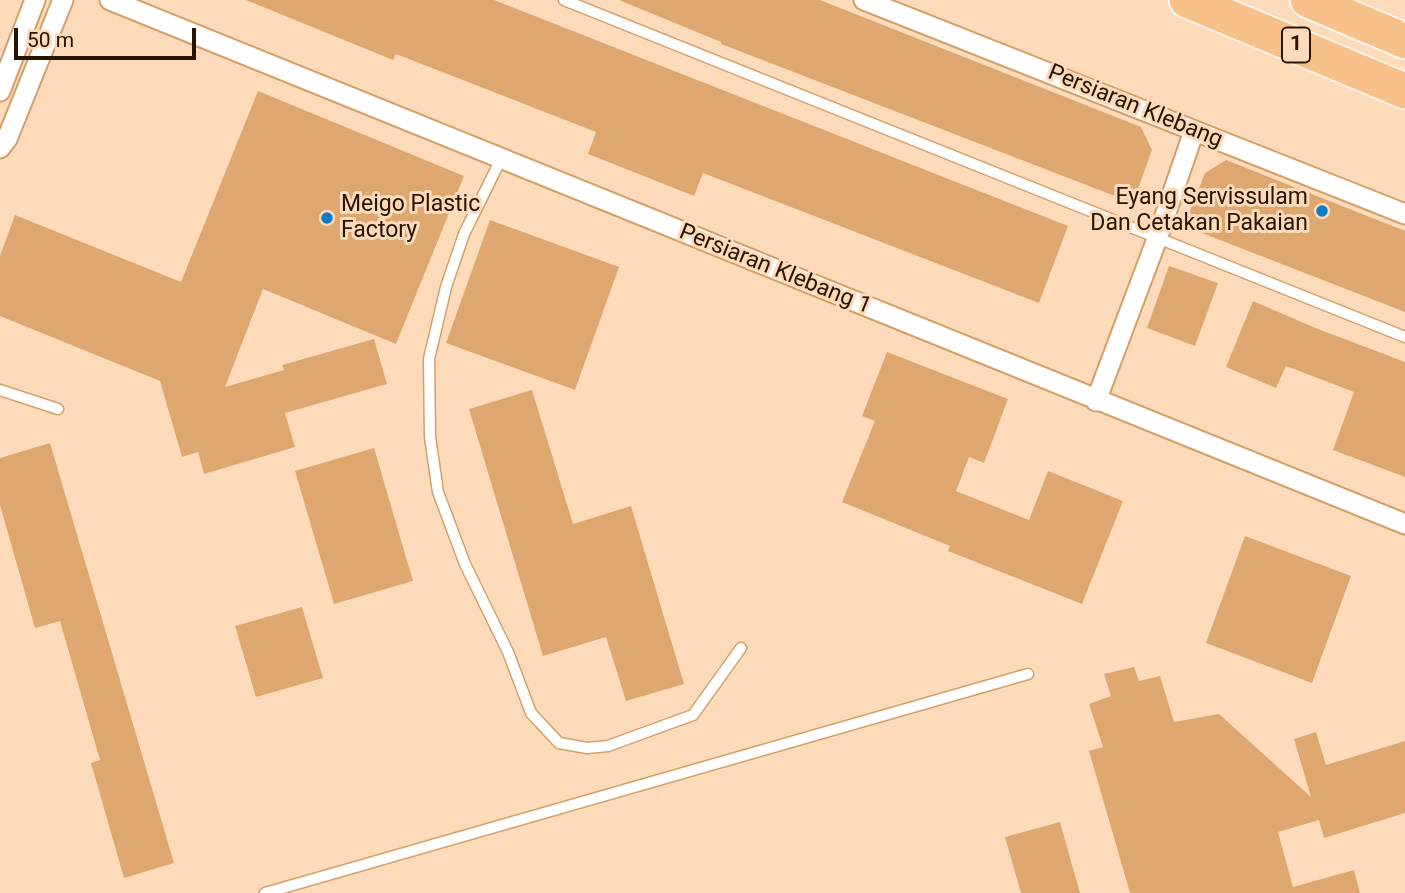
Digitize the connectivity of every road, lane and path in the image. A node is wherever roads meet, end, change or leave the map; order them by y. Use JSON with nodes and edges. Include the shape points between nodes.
{"nodes":[{"id":1,"x":36,"y":0,"type":"edge"},
{"id":2,"x":63,"y":0,"type":"edge"},
{"id":3,"x":110,"y":0,"type":"edge"},
{"id":4,"x":564,"y":0,"type":"edge"},
{"id":5,"x":864,"y":0,"type":"edge"},
{"id":6,"x":1187,"y":0,"type":"edge"},
{"id":7,"x":1307,"y":0,"type":"edge"},
{"id":8,"x":149,"y":7,"type":"edge"},
{"id":9,"x":1405,"y":41,"type":"edge"},
{"id":10,"x":0,"y":91,"type":"edge"},
{"id":11,"x":1405,"y":91,"type":"edge"},
{"id":12,"x":1194,"y":131,"type":"junction"},
{"id":13,"x":0,"y":148,"type":"edge"},
{"id":14,"x":501,"y":159,"type":"junction"},
{"id":15,"x":1405,"y":214,"type":"edge"},
{"id":16,"x":1157,"y":239,"type":"junction"},
{"id":17,"x":1405,"y":337,"type":"edge"},
{"id":18,"x":0,"y":390,"type":"edge"},
{"id":19,"x":1097,"y":401,"type":"junction"},
{"id":20,"x":58,"y":409,"type":"dead end"},
{"id":21,"x":1405,"y":524,"type":"edge"},
{"id":22,"x":741,"y":648,"type":"dead end"},
{"id":23,"x":1028,"y":674,"type":"dead end"},
{"id":24,"x":265,"y":893,"type":"edge"}],
"edges":[{"from":1,"to":10,"type":"street"},
{"from":2,"to":13,"type":"street"},
{"from":3,"to":8,"type":"street","name":"Persiaran Klebang 1"},
{"from":4,"to":16,"type":"lane"},
{"from":5,"to":12,"type":"street","name":"Persiaran Klebang"},
{"from":6,"to":11,"type":"highway","number":"1"},
{"from":7,"to":9,"type":"highway","number":"1"},
{"from":8,"to":14,"type":"street","name":"Persiaran Klebang 1"},
{"from":12,"to":15,"type":"street","name":"Persiaran Klebang"},
{"from":12,"to":16,"type":"street"},
{"from":14,"to":19,"type":"street","name":"Persiaran Klebang 1"},
{"from":14,"to":22,"type":"lane","via":[[464,234],[446,287],[429,359],[430,437],[438,492],[531,713],[559,743],[608,746],[693,715]]},
{"from":16,"to":17,"type":"lane"},
{"from":16,"to":19,"type":"street"},
{"from":18,"to":20,"type":"lane"},
{"from":19,"to":21,"type":"street","name":"Persiaran Klebang 1"},
{"from":23,"to":24,"type":"lane"}]}
